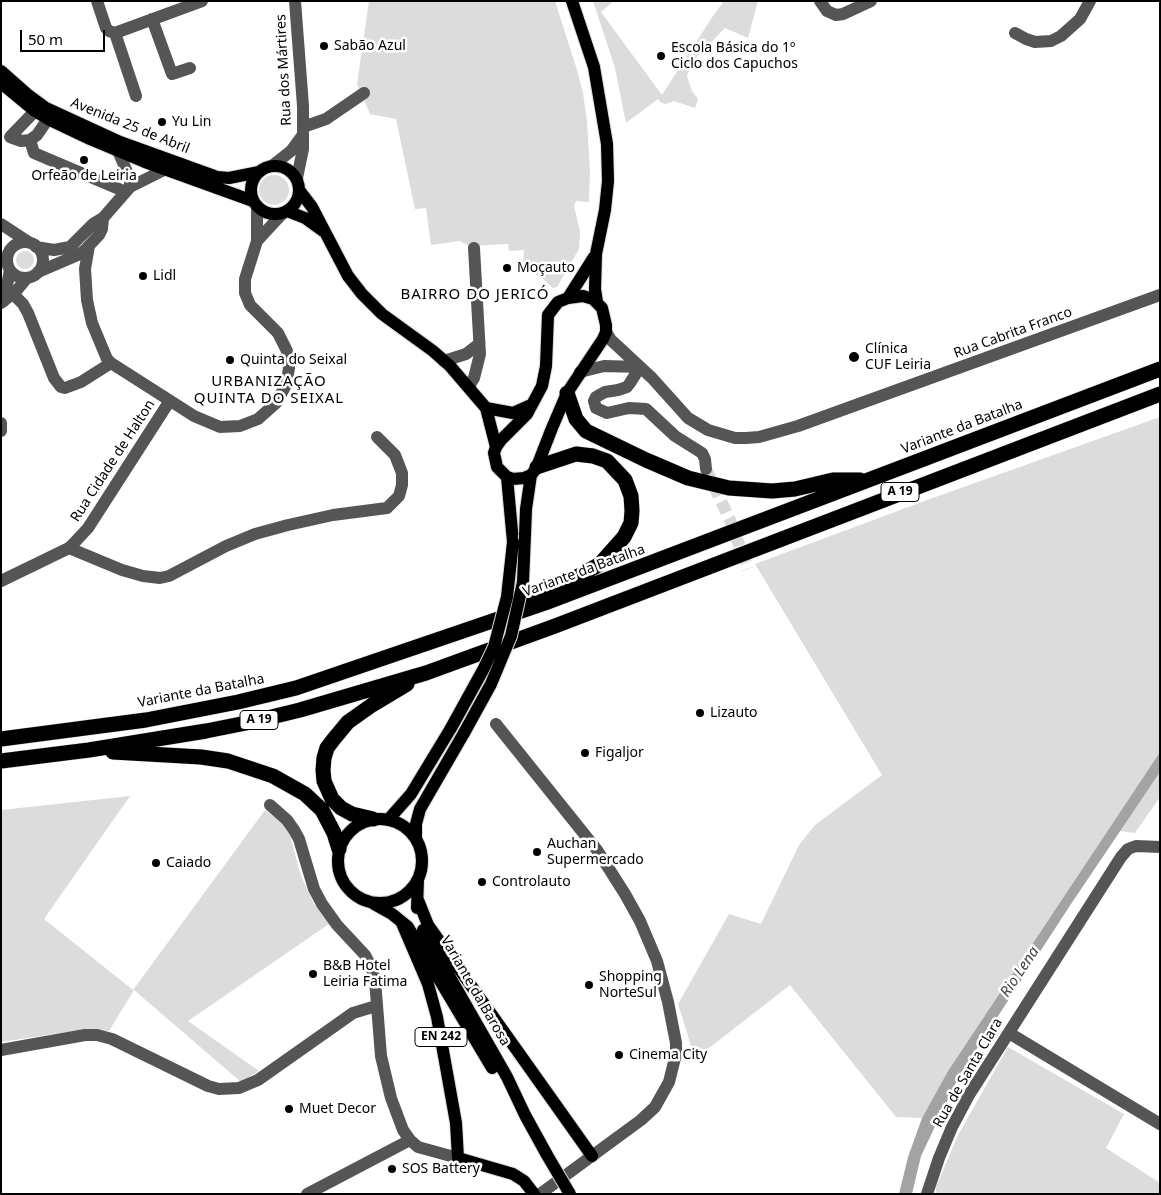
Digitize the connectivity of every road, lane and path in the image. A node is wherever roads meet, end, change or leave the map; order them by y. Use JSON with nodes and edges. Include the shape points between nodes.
{"nodes":[{"id":1,"x":96,"y":1,"type":"edge"},
{"id":2,"x":202,"y":1,"type":"edge"},
{"id":3,"x":295,"y":1,"type":"edge"},
{"id":4,"x":572,"y":1,"type":"edge"},
{"id":5,"x":820,"y":1,"type":"edge"},
{"id":6,"x":870,"y":1,"type":"edge"},
{"id":7,"x":1090,"y":1,"type":"edge"},
{"id":8,"x":152,"y":19,"type":"junction"},
{"id":9,"x":115,"y":33,"type":"junction"},
{"id":10,"x":1015,"y":33,"type":"dead end"},
{"id":11,"x":190,"y":68,"type":"dead end"},
{"id":12,"x":1,"y":71,"type":"edge"},
{"id":13,"x":1,"y":83,"type":"edge"},
{"id":14,"x":364,"y":93,"type":"dead end"},
{"id":15,"x":136,"y":96,"type":"dead end"},
{"id":16,"x":43,"y":113,"type":"junction"},
{"id":17,"x":303,"y":132,"type":"junction"},
{"id":18,"x":30,"y":140,"type":"junction"},
{"id":19,"x":118,"y":152,"type":"junction"},
{"id":20,"x":146,"y":162,"type":"junction"},
{"id":21,"x":164,"y":162,"type":"junction"},
{"id":22,"x":272,"y":166,"type":"junction"},
{"id":23,"x":259,"y":172,"type":"junction"},
{"id":24,"x":298,"y":184,"type":"junction"},
{"id":25,"x":129,"y":186,"type":"junction"},
{"id":26,"x":255,"y":204,"type":"junction"},
{"id":27,"x":284,"y":212,"type":"junction"},
{"id":28,"x":103,"y":218,"type":"junction"},
{"id":29,"x":1,"y":224,"type":"edge"},
{"id":30,"x":324,"y":233,"type":"junction"},
{"id":31,"x":1,"y":241,"type":"edge"},
{"id":32,"x":257,"y":241,"type":"junction"},
{"id":33,"x":33,"y":245,"type":"junction"},
{"id":34,"x":89,"y":246,"type":"junction"},
{"id":35,"x":474,"y":248,"type":"dead end"},
{"id":36,"x":8,"y":254,"type":"junction"},
{"id":37,"x":596,"y":254,"type":"junction"},
{"id":38,"x":68,"y":259,"type":"junction"},
{"id":39,"x":85,"y":269,"type":"junction"},
{"id":40,"x":10,"y":270,"type":"junction"},
{"id":41,"x":32,"y":275,"type":"junction"},
{"id":42,"x":1160,"y":296,"type":"edge"},
{"id":43,"x":568,"y":298,"type":"junction"},
{"id":44,"x":6,"y":299,"type":"edge"},
{"id":45,"x":597,"y":302,"type":"junction"},
{"id":46,"x":606,"y":332,"type":"junction"},
{"id":47,"x":479,"y":344,"type":"junction"},
{"id":48,"x":444,"y":361,"type":"junction"},
{"id":49,"x":111,"y":363,"type":"junction"},
{"id":50,"x":640,"y":367,"type":"junction"},
{"id":51,"x":1160,"y":369,"type":"edge"},
{"id":52,"x":580,"y":372,"type":"junction"},
{"id":53,"x":469,"y":386,"type":"junction"},
{"id":54,"x":567,"y":393,"type":"junction"},
{"id":55,"x":1160,"y":394,"type":"edge"},
{"id":56,"x":170,"y":402,"type":"junction"},
{"id":57,"x":533,"y":404,"type":"junction"},
{"id":58,"x":486,"y":408,"type":"junction"},
{"id":59,"x":1,"y":423,"type":"edge"},
{"id":60,"x":1,"y":431,"type":"edge"},
{"id":61,"x":377,"y":437,"type":"dead end"},
{"id":62,"x":496,"y":447,"type":"junction"},
{"id":63,"x":706,"y":469,"type":"tunnel mouth"},
{"id":64,"x":534,"y":471,"type":"junction"},
{"id":65,"x":507,"y":477,"type":"junction"},
{"id":66,"x":869,"y":480,"type":"junction"},
{"id":67,"x":69,"y":548,"type":"junction"},
{"id":68,"x":1,"y":581,"type":"edge"},
{"id":69,"x":523,"y":610,"type":"junction"},
{"id":70,"x":426,"y":673,"type":"junction"},
{"id":71,"x":496,"y":724,"type":"dead end"},
{"id":72,"x":1,"y":739,"type":"edge"},
{"id":73,"x":89,"y":750,"type":"junction"},
{"id":74,"x":1,"y":761,"type":"edge"},
{"id":75,"x":270,"y":805,"type":"dead end"},
{"id":76,"x":381,"y":820,"type":"junction"},
{"id":77,"x":416,"y":839,"type":"junction"},
{"id":78,"x":1160,"y":847,"type":"edge"},
{"id":79,"x":339,"y":848,"type":"junction"},
{"id":80,"x":418,"y":879,"type":"junction"},
{"id":81,"x":418,"y":900,"type":"junction"},
{"id":82,"x":374,"y":903,"type":"junction"},
{"id":83,"x":401,"y":921,"type":"junction"},
{"id":84,"x":376,"y":1006,"type":"junction"},
{"id":85,"x":1009,"y":1033,"type":"junction"},
{"id":86,"x":1,"y":1050,"type":"edge"},
{"id":87,"x":525,"y":1115,"type":"junction"},
{"id":88,"x":1160,"y":1124,"type":"edge"},
{"id":89,"x":410,"y":1140,"type":"junction"},
{"id":90,"x":592,"y":1156,"type":"junction"},
{"id":91,"x":458,"y":1158,"type":"junction"},
{"id":92,"x":307,"y":1194,"type":"edge"},
{"id":93,"x":534,"y":1194,"type":"edge"},
{"id":94,"x":540,"y":1194,"type":"edge"},
{"id":95,"x":570,"y":1194,"type":"edge"},
{"id":96,"x":927,"y":1194,"type":"edge"}],
"edges":[{"from":1,"to":9,"type":"street","via":[[106,28]]},
{"from":2,"to":8,"type":"street"},
{"from":3,"to":17,"type":"street","name":"Rua dos Mártires"},
{"from":4,"to":37,"type":"main road","via":[[594,67],[607,144],[606,210]]},
{"from":5,"to":6,"type":"street","via":[[827,11],[836,16]]},
{"from":7,"to":10,"type":"street","via":[[1070,30],[1051,41],[1035,42]]},
{"from":8,"to":9,"type":"street"},
{"from":8,"to":11,"type":"street","via":[[172,74]]},
{"from":9,"to":15,"type":"street"},
{"from":12,"to":16,"type":"main road","name":"Avenida 25 de Abril"},
{"from":13,"to":16,"type":"main road","name":"Avenida 25 de Abril"},
{"from":14,"to":17,"type":"street"},
{"from":16,"to":18,"type":"street","via":[[37,135]]},
{"from":16,"to":18,"type":"street","via":[[10,137]]},
{"from":16,"to":19,"type":"main road","name":"Avenida 25 de Abril"},
{"from":16,"to":21,"type":"main road","name":"Avenida 25 de Abril"},
{"from":17,"to":22,"type":"street","name":"Rua dos Mártires","via":[[291,151]]},
{"from":17,"to":24,"type":"street","name":"Rua dos Mártires"},
{"from":18,"to":25,"type":"street","via":[[34,153]]},
{"from":19,"to":20,"type":"main road","name":"Avenida 25 de Abril"},
{"from":19,"to":25,"type":"street"},
{"from":20,"to":21,"type":"main road"},
{"from":20,"to":25,"type":"street"},
{"from":21,"to":23,"type":"main road","name":"Avenida 25 de Abril","via":[[224,178]]},
{"from":21,"to":25,"type":"street"},
{"from":21,"to":26,"type":"main road","name":"Avenida 25 de Abril"},
{"from":22,"to":23,"type":"main road"},
{"from":22,"to":24,"type":"main road","via":[[286,168]]},
{"from":23,"to":26,"type":"main road","via":[[252,182],[251,194]]},
{"from":24,"to":27,"type":"main road","via":[[298,199]]},
{"from":24,"to":30,"type":"main road"},
{"from":25,"to":28,"type":"street"},
{"from":26,"to":27,"type":"main road","via":[[266,213]]},
{"from":26,"to":32,"type":"street","name":"Rua Cidade de Halton"},
{"from":27,"to":30,"type":"main road","via":[[312,222]]},
{"from":27,"to":32,"type":"street","name":"Rua Cidade de Halton"},
{"from":28,"to":33,"type":"street","via":[[70,246],[54,250]]},
{"from":28,"to":34,"type":"street","via":[[102,229]]},
{"from":29,"to":33,"type":"street"},
{"from":30,"to":48,"type":"main road","via":[[348,276],[368,301]]},
{"from":31,"to":36,"type":"street"},
{"from":32,"to":56,"type":"street","name":"Rua Cidade de Halton","via":[[245,279],[245,293],[250,305],[278,333],[287,351],[288,376],[280,398],[258,419],[227,428],[212,425]]},
{"from":33,"to":36,"type":"street","via":[[19,243]]},
{"from":33,"to":41,"type":"street","via":[[42,256],[41,267]]},
{"from":34,"to":38,"type":"street"},
{"from":34,"to":39,"type":"street"},
{"from":35,"to":47,"type":"street"},
{"from":36,"to":40,"type":"street"},
{"from":37,"to":43,"type":"main road"},
{"from":37,"to":45,"type":"main road"},
{"from":38,"to":39,"type":"street"},
{"from":38,"to":41,"type":"street"},
{"from":39,"to":49,"type":"street","via":[[92,323],[103,354]]},
{"from":40,"to":41,"type":"street","via":[[18,276]]},
{"from":40,"to":44,"type":"street"},
{"from":41,"to":44,"type":"street"},
{"from":42,"to":50,"type":"street","name":"Rua Cabrita Franco","via":[[760,437],[735,438],[698,425],[679,410]]},
{"from":43,"to":45,"type":"main road","via":[[583,296]]},
{"from":43,"to":57,"type":"main road","via":[[558,302],[548,315],[544,378]]},
{"from":44,"to":49,"type":"street","via":[[23,304],[28,312],[54,378],[61,387],[81,382]]},
{"from":45,"to":46,"type":"main road","via":[[605,318]]},
{"from":46,"to":50,"type":"street","name":"Rua Cabrita Franco"},
{"from":46,"to":52,"type":"main road"},
{"from":47,"to":48,"type":"street","via":[[466,354]]},
{"from":47,"to":53,"type":"street","via":[[477,370]]},
{"from":48,"to":53,"type":"main road"},
{"from":49,"to":56,"type":"street"},
{"from":50,"to":52,"type":"street","via":[[604,366]]},
{"from":50,"to":63,"type":"street","via":[[627,387],[596,397],[596,408],[607,412],[646,409],[674,436],[702,453]]},
{"from":51,"to":66,"type":"highway","name":"Variante da Batalha","number":"A 19"},
{"from":52,"to":54,"type":"main road"},
{"from":53,"to":58,"type":"main road"},
{"from":54,"to":64,"type":"main road"},
{"from":54,"to":66,"type":"highway","via":[[576,419],[586,430],[646,460],[701,482],[735,489],[772,491],[833,480]]},
{"from":55,"to":70,"type":"highway","number":"A 19"},
{"from":56,"to":67,"type":"street","name":"Rua Cidade de Halton","via":[[88,528]]},
{"from":57,"to":58,"type":"main road","via":[[513,413]]},
{"from":57,"to":62,"type":"main road"},
{"from":58,"to":62,"type":"main road"},
{"from":59,"to":60,"type":"street"},
{"from":61,"to":67,"type":"street","via":[[395,455],[402,474],[399,496],[388,508],[333,515],[255,534],[160,578],[122,570]]},
{"from":62,"to":65,"type":"main road","via":[[496,464]]},
{"from":64,"to":65,"type":"main road","via":[[518,479]]},
{"from":64,"to":69,"type":"highway","via":[[576,454],[607,461],[625,480],[632,511],[631,523],[624,537],[600,564],[538,594]]},
{"from":64,"to":77,"type":"main road","bridge":true,"via":[[526,509],[523,582],[511,636],[491,684],[420,809]]},
{"from":65,"to":76,"type":"main road","bridge":true,"via":[[513,542],[507,597],[494,647],[411,794]]},
{"from":66,"to":69,"type":"highway","name":"Variante da Batalha","number":"A 19"},
{"from":67,"to":68,"type":"street","name":"Rua Cidade de Halton"},
{"from":69,"to":72,"type":"highway","name":"Variante da Batalha","number":"A 19","via":[[296,688],[146,720]]},
{"from":70,"to":73,"type":"highway","number":"A 19","via":[[251,722]]},
{"from":70,"to":76,"type":"highway","via":[[348,722],[326,753],[322,770],[332,799],[352,814]]},
{"from":71,"to":90,"type":"street","via":[[597,850],[625,894],[650,941],[668,1002],[676,1043],[669,1082],[655,1107]]},
{"from":73,"to":74,"type":"highway","number":"A 19"},
{"from":73,"to":79,"type":"highway","via":[[200,757],[228,761],[273,776],[299,790],[322,810]]},
{"from":75,"to":84,"type":"street","via":[[287,820],[299,839],[311,881],[322,904],[371,966]]},
{"from":76,"to":77,"type":"main road","via":[[404,827]]},
{"from":76,"to":79,"type":"main road","via":[[362,823],[352,829]]},
{"from":77,"to":80,"type":"main road","number":"EN 242","via":[[422,866]]},
{"from":78,"to":85,"type":"street","name":"Rua de Santa Clara","via":[[1136,846],[1121,857]]},
{"from":79,"to":82,"type":"main road","number":"EN 242","via":[[337,863],[340,877],[348,890],[360,899]]},
{"from":80,"to":81,"type":"main road","name":"Variante da Barosa","number":"EN 242"},
{"from":80,"to":82,"type":"main road","via":[[405,896],[384,904]]},
{"from":81,"to":87,"type":"main road","name":"Variante da Barosa","number":"EN 242","via":[[417,914],[422,929],[507,1077]]},
{"from":81,"to":90,"type":"main road","via":[[428,925]]},
{"from":82,"to":83,"type":"main road","name":"Variante da Barosa","number":"EN 242"},
{"from":83,"to":87,"type":"main road","name":"Variante da Barosa","number":"EN 242","via":[[416,938],[501,1083]]},
{"from":83,"to":91,"type":"main road","number":"EN 242","via":[[437,1017],[456,1123]]},
{"from":84,"to":86,"type":"street","via":[[353,1013],[258,1080],[239,1088],[208,1086],[112,1039],[97,1035]]},
{"from":84,"to":89,"type":"street","via":[[385,1076],[398,1119]]},
{"from":85,"to":88,"type":"street"},
{"from":85,"to":96,"type":"street","name":"Rua de Santa Clara","via":[[952,1127]]},
{"from":87,"to":95,"type":"main road","name":"Variante da Barosa","number":"EN 242","bridge":true},
{"from":89,"to":91,"type":"street","via":[[425,1150]]},
{"from":89,"to":92,"type":"street"},
{"from":90,"to":94,"type":"street"},
{"from":91,"to":93,"type":"main road","via":[[513,1174],[524,1181]]}]}
